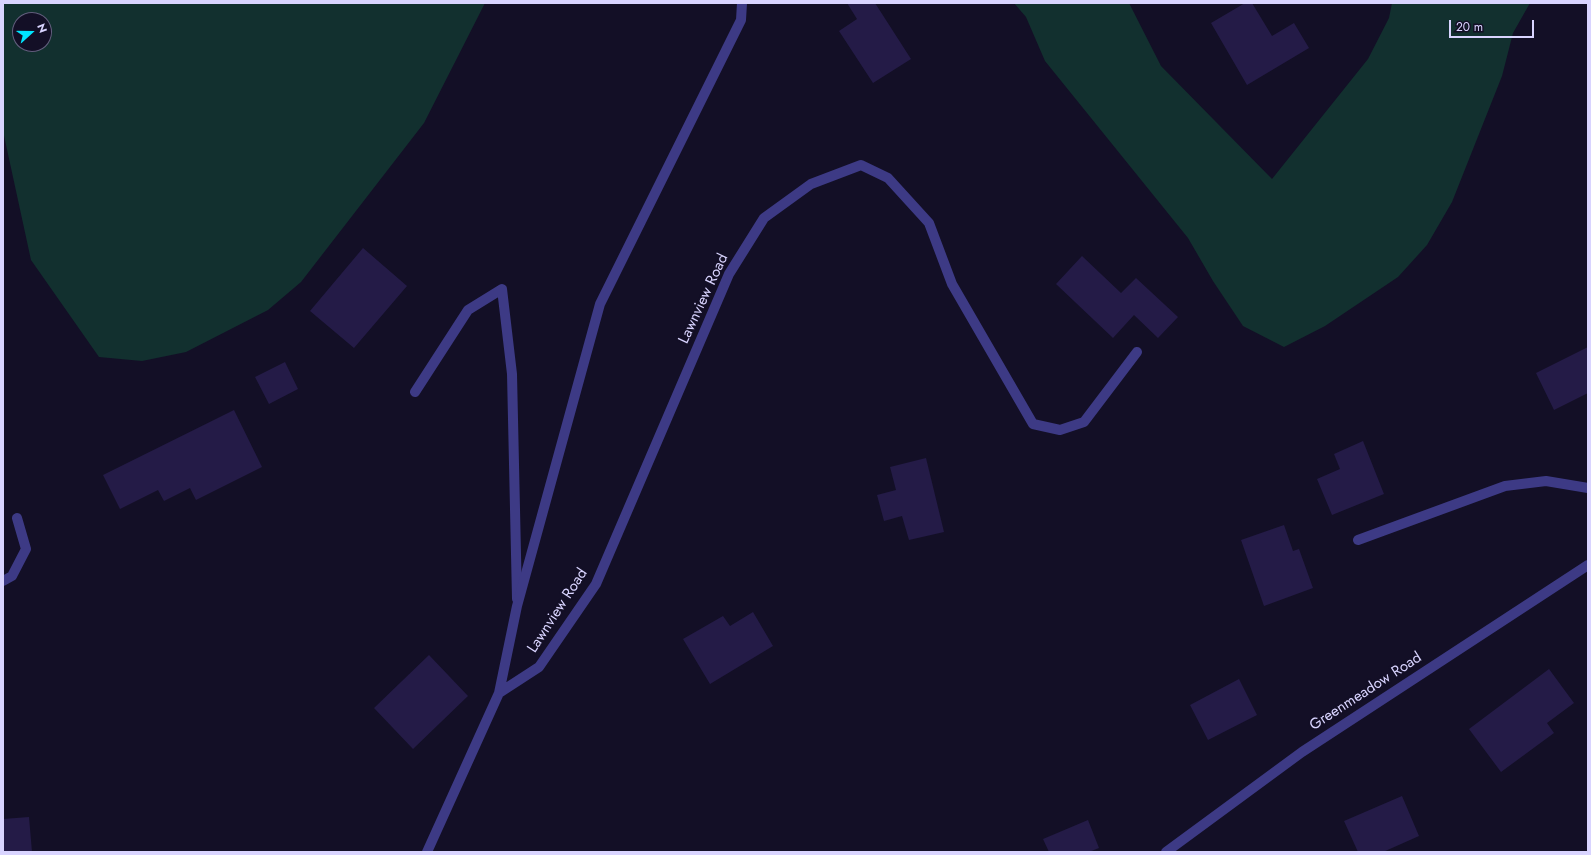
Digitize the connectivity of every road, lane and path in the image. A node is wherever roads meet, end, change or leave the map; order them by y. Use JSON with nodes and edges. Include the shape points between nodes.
{"nodes":[{"id":1,"x":742,"y":3,"type":"edge"},
{"id":2,"x":1137,"y":352,"type":"dead end"},
{"id":3,"x":414,"y":392,"type":"dead end"},
{"id":4,"x":1588,"y":488,"type":"edge"},
{"id":5,"x":17,"y":518,"type":"dead end"},
{"id":6,"x":1358,"y":540,"type":"dead end"},
{"id":7,"x":1588,"y":565,"type":"edge"},
{"id":8,"x":3,"y":581,"type":"edge"},
{"id":9,"x":518,"y":606,"type":"junction"},
{"id":10,"x":499,"y":693,"type":"junction"},
{"id":11,"x":427,"y":852,"type":"edge"},
{"id":12,"x":1166,"y":852,"type":"edge"}],
"edges":[{"from":1,"to":9,"type":"street","name":"Lawnview Road","via":[[741,20],[600,304]]},
{"from":2,"to":10,"type":"street","name":"Lawnview Road","via":[[1084,422],[1060,430],[1033,424],[952,284],[929,223],[888,178],[860,165],[811,184],[764,218],[729,274],[596,584],[539,667]]},
{"from":3,"to":9,"type":"street","via":[[468,310],[502,289],[512,374]]},
{"from":4,"to":6,"type":"street","via":[[1546,481],[1505,486]]},
{"from":5,"to":8,"type":"street","via":[[26,549],[12,576]]},
{"from":7,"to":12,"type":"street","name":"Greenmeadow Road","via":[[1302,752]]},
{"from":9,"to":10,"type":"street","name":"Lawnview Road"},
{"from":10,"to":11,"type":"street","name":"Lawnview Road"}]}
